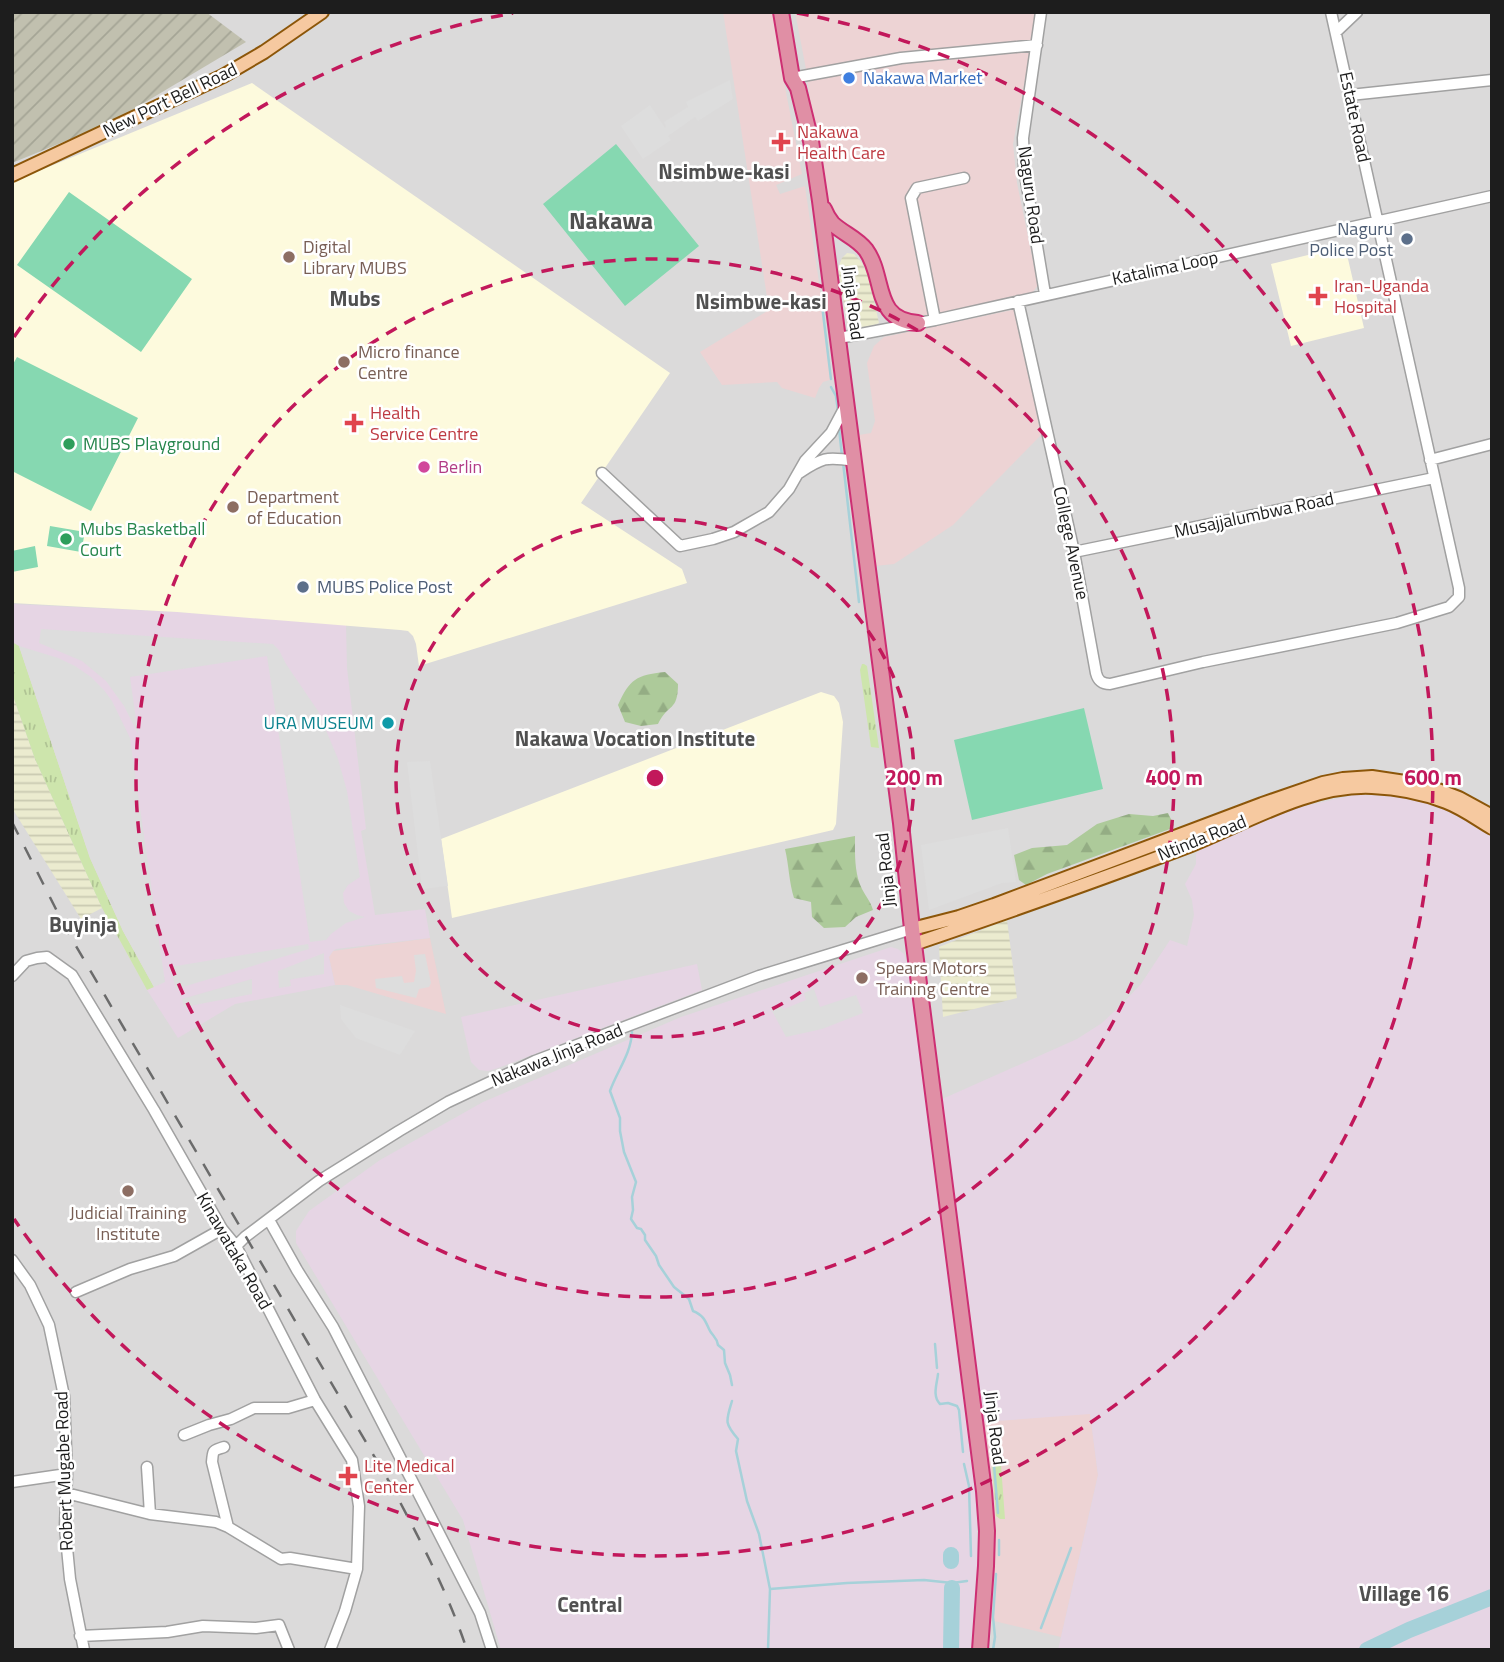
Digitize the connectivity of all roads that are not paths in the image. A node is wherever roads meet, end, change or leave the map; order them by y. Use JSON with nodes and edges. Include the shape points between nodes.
{"nodes":[{"id":1,"x":322,"y":12,"type":"edge"},
{"id":2,"x":781,"y":12,"type":"edge"},
{"id":3,"x":788,"y":12,"type":"edge"},
{"id":4,"x":1041,"y":12,"type":"edge"},
{"id":5,"x":1331,"y":12,"type":"edge"},
{"id":6,"x":1357,"y":12,"type":"edge"},
{"id":7,"x":1336,"y":32,"type":"junction"},
{"id":8,"x":1037,"y":45,"type":"junction"},
{"id":9,"x":1492,"y":80,"type":"edge"},
{"id":10,"x":796,"y":81,"type":"junction"},
{"id":11,"x":1350,"y":95,"type":"junction"},
{"id":12,"x":12,"y":175,"type":"edge"},
{"id":13,"x":964,"y":178,"type":"dead end"},
{"id":14,"x":1492,"y":195,"type":"edge"},
{"id":15,"x":820,"y":201,"type":"junction"},
{"id":16,"x":1378,"y":221,"type":"junction"},
{"id":17,"x":1045,"y":294,"type":"junction"},
{"id":18,"x":1018,"y":301,"type":"junction"},
{"id":19,"x":935,"y":320,"type":"junction"},
{"id":20,"x":918,"y":323,"type":"junction"},
{"id":21,"x":839,"y":338,"type":"junction"},
{"id":22,"x":846,"y":404,"type":"junction"},
{"id":23,"x":1492,"y":444,"type":"edge"},
{"id":24,"x":1430,"y":460,"type":"junction"},
{"id":25,"x":854,"y":461,"type":"junction"},
{"id":26,"x":602,"y":473,"type":"dead end"},
{"id":27,"x":799,"y":474,"type":"junction"},
{"id":28,"x":1434,"y":478,"type":"junction"},
{"id":29,"x":1073,"y":552,"type":"junction"},
{"id":30,"x":1203,"y":662,"type":"joint"},
{"id":31,"x":1492,"y":816,"type":"edge"},
{"id":32,"x":1492,"y":828,"type":"edge"},
{"id":33,"x":912,"y":929,"type":"junction"},
{"id":34,"x":915,"y":944,"type":"junction"},
{"id":35,"x":12,"y":976,"type":"edge"},
{"id":36,"x":269,"y":1220,"type":"junction"},
{"id":37,"x":222,"y":1230,"type":"junction"},
{"id":38,"x":236,"y":1246,"type":"junction"},
{"id":39,"x":12,"y":1260,"type":"edge"},
{"id":40,"x":76,"y":1292,"type":"dead end"},
{"id":41,"x":315,"y":1400,"type":"junction"},
{"id":42,"x":184,"y":1435,"type":"dead end"},
{"id":43,"x":223,"y":1447,"type":"dead end"},
{"id":44,"x":148,"y":1467,"type":"dead end"},
{"id":45,"x":67,"y":1474,"type":"junction"},
{"id":46,"x":12,"y":1482,"type":"edge"},
{"id":47,"x":66,"y":1493,"type":"junction"},
{"id":48,"x":150,"y":1514,"type":"junction"},
{"id":49,"x":228,"y":1527,"type":"junction"},
{"id":50,"x":357,"y":1569,"type":"junction"},
{"id":51,"x":80,"y":1636,"type":"junction"},
{"id":52,"x":83,"y":1650,"type":"edge"},
{"id":53,"x":289,"y":1650,"type":"edge"},
{"id":54,"x":330,"y":1650,"type":"edge"},
{"id":55,"x":492,"y":1650,"type":"edge"},
{"id":56,"x":980,"y":1650,"type":"edge"}],
"edges":[{"from":1,"to":12,"type":"main road","name":"New Port Bell Road","via":[[223,76]]},
{"from":2,"to":10,"type":"highway","name":"Jinja Road"},
{"from":3,"to":10,"type":"highway","name":"Jinja Road"},
{"from":4,"to":8,"type":"street","name":"Naguru Road"},
{"from":5,"to":7,"type":"street","name":"Estate Road"},
{"from":6,"to":7,"type":"street"},
{"from":7,"to":11,"type":"street","name":"Estate Road"},
{"from":8,"to":10,"type":"street","via":[[901,58]]},
{"from":8,"to":17,"type":"street","name":"Naguru Road","via":[[1023,138]]},
{"from":9,"to":11,"type":"street"},
{"from":10,"to":15,"type":"highway","name":"Jinja Road"},
{"from":11,"to":16,"type":"street","name":"Estate Road"},
{"from":13,"to":19,"type":"street","via":[[917,188],[911,198]]},
{"from":14,"to":16,"type":"street","name":"Katalima Loop"},
{"from":15,"to":20,"type":"highway","via":[[831,222],[867,253],[889,310],[904,321]]},
{"from":15,"to":21,"type":"highway","name":"Jinja Road"},
{"from":16,"to":17,"type":"street","name":"Katalima Loop"},
{"from":16,"to":24,"type":"street","name":"Estate Road"},
{"from":17,"to":18,"type":"street","name":"Katalima Loop"},
{"from":18,"to":19,"type":"street","name":"Katalima Loop"},
{"from":18,"to":29,"type":"street","name":"College Avenue"},
{"from":19,"to":20,"type":"street","name":"Katalima Loop"},
{"from":20,"to":21,"type":"street","name":"Katalima Loop"},
{"from":21,"to":22,"type":"highway","name":"Jinja Road"},
{"from":22,"to":25,"type":"highway","name":"Jinja Road"},
{"from":22,"to":27,"type":"street","via":[[831,433],[804,461]]},
{"from":23,"to":24,"type":"street"},
{"from":24,"to":28,"type":"street","name":"Estate Road"},
{"from":25,"to":27,"type":"street","via":[[819,460]]},
{"from":25,"to":33,"type":"highway","name":"Jinja Road"},
{"from":26,"to":27,"type":"street","via":[[680,546],[734,532],[762,516],[776,506]]},
{"from":28,"to":29,"type":"street","name":"Musajjalumbwa Road"},
{"from":28,"to":30,"type":"street","name":"Estate Road","via":[[1460,594],[1454,604],[1397,624]]},
{"from":29,"to":30,"type":"street","name":"College Avenue","via":[[1100,681],[1110,684]]},
{"from":31,"to":33,"type":"main road","name":"Ntinda Road","via":[[1425,785],[1343,779],[1262,804],[995,905]]},
{"from":32,"to":34,"type":"main road","name":"Ntinda Road","via":[[1427,796],[1371,787],[1345,788],[1270,810],[1188,846]]},
{"from":33,"to":34,"type":"highway","name":"Jinja Road"},
{"from":33,"to":36,"type":"street","name":"Nakawa Jinja Road","via":[[759,976],[535,1060],[428,1114],[320,1181]]},
{"from":34,"to":56,"type":"highway","name":"Jinja Road","via":[[984,1491],[987,1531]]},
{"from":35,"to":37,"type":"street","name":"Kinawataka Road","via":[[26,961],[47,957],[72,975]]},
{"from":36,"to":38,"type":"street","name":"Nakawa Jinja Road"},
{"from":36,"to":55,"type":"street","via":[[360,1378],[480,1613]]},
{"from":37,"to":38,"type":"street","name":"Kinawataka Road"},
{"from":37,"to":40,"type":"street","via":[[174,1256]]},
{"from":38,"to":41,"type":"street","name":"Kinawataka Road"},
{"from":39,"to":45,"type":"street","name":"Robert Mugabe Road","via":[[49,1325],[64,1396]]},
{"from":41,"to":42,"type":"street","via":[[288,1408],[254,1408]]},
{"from":41,"to":50,"type":"street","name":"Kinawataka Road","via":[[352,1460],[359,1506]]},
{"from":43,"to":49,"type":"street","via":[[213,1453],[212,1462]]},
{"from":44,"to":48,"type":"street"},
{"from":45,"to":46,"type":"street"},
{"from":45,"to":47,"type":"street","name":"Robert Mugabe Road"},
{"from":47,"to":48,"type":"street"},
{"from":47,"to":51,"type":"street","name":"Robert Mugabe Road","via":[[70,1579]]},
{"from":48,"to":49,"type":"street"},
{"from":49,"to":50,"type":"street","via":[[281,1559]]},
{"from":50,"to":54,"type":"street","name":"Kinawataka Road"},
{"from":51,"to":52,"type":"street","name":"Robert Mugabe Road"},
{"from":51,"to":53,"type":"street","via":[[279,1625]]}]}
